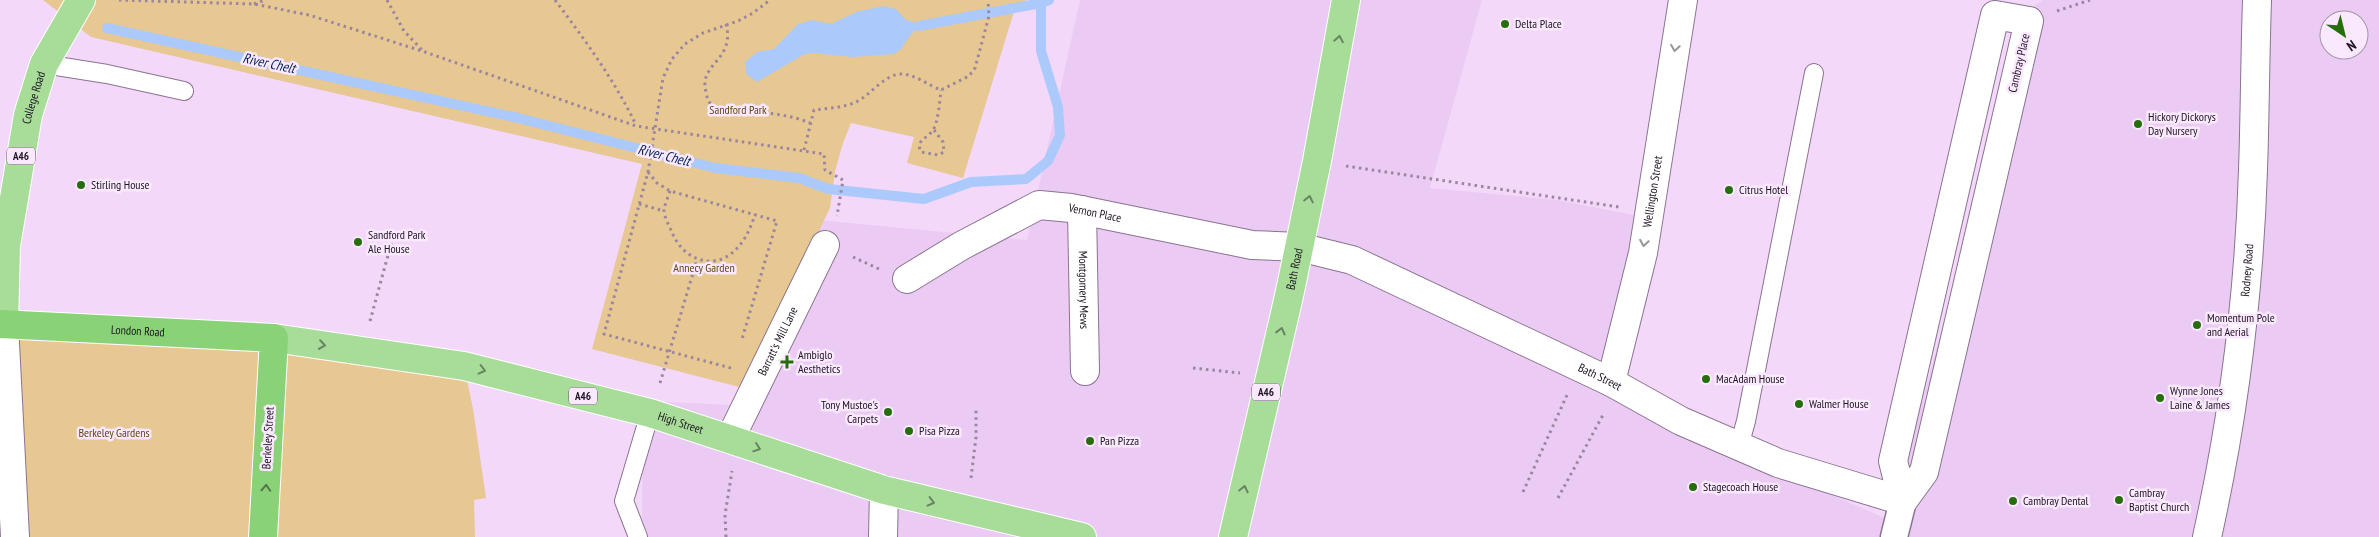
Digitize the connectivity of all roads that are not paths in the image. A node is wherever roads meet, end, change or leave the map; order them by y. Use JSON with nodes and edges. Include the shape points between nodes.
{"nodes":[{"id":1,"x":81,"y":0,"type":"edge"},
{"id":2,"x":1346,"y":0,"type":"edge"},
{"id":3,"x":1682,"y":0,"type":"edge"},
{"id":4,"x":2257,"y":0,"type":"edge"},
{"id":5,"x":44,"y":64,"type":"junction"},
{"id":6,"x":1814,"y":73,"type":"dead end"},
{"id":7,"x":184,"y":91,"type":"dead end"},
{"id":8,"x":1082,"y":210,"type":"junction"},
{"id":9,"x":825,"y":245,"type":"dead end"},
{"id":10,"x":1299,"y":247,"type":"junction"},
{"id":11,"x":907,"y":279,"type":"dead end"},
{"id":12,"x":2,"y":324,"type":"edge"},
{"id":13,"x":274,"y":338,"type":"junction"},
{"id":14,"x":1086,"y":371,"type":"dead end"},
{"id":15,"x":1615,"y":384,"type":"junction"},
{"id":16,"x":650,"y":412,"type":"junction"},
{"id":17,"x":733,"y":440,"type":"junction"},
{"id":18,"x":1739,"y":446,"type":"junction"},
{"id":19,"x":884,"y":490,"type":"junction"},
{"id":20,"x":1903,"y":501,"type":"junction"},
{"id":21,"x":15,"y":537,"type":"edge"},
{"id":22,"x":263,"y":537,"type":"edge"},
{"id":23,"x":638,"y":537,"type":"edge"},
{"id":24,"x":883,"y":537,"type":"edge"},
{"id":25,"x":1082,"y":537,"type":"edge"},
{"id":26,"x":1233,"y":537,"type":"edge"},
{"id":27,"x":1894,"y":537,"type":"edge"},
{"id":28,"x":2207,"y":537,"type":"edge"}],
"edges":[{"from":1,"to":5,"type":"main road","name":"College Road","number":"A46"},
{"from":10,"to":2,"type":"main road","name":"Bath Road","number":"A46","one_way":true},
{"from":3,"to":15,"type":"street","name":"Wellington Street","one_way":true,"via":[[1643,253]]},
{"from":4,"to":28,"type":"street","name":"Rodney Road","via":[[2253,170],[2246,283],[2236,381]]},
{"from":5,"to":7,"type":"lane"},
{"from":5,"to":12,"type":"main road","name":"College Road","number":"A46","via":[[28,116],[6,246]]},
{"from":6,"to":18,"type":"lane"},
{"from":8,"to":10,"type":"street","name":"Vernon Place","via":[[1252,246]]},
{"from":8,"to":11,"type":"street","name":"Vernon Place","via":[[1039,205]]},
{"from":8,"to":14,"type":"street","name":"Montgomery Mews"},
{"from":9,"to":17,"type":"street","name":"Barratt's Mill Lane"},
{"from":10,"to":15,"type":"street","name":"Bath Street","via":[[1352,260]]},
{"from":26,"to":10,"type":"main road","name":"Bath Road","number":"A46","one_way":true},
{"from":12,"to":13,"type":"highway","name":"London Road","number":"A46"},
{"from":12,"to":21,"type":"street"},
{"from":13,"to":16,"type":"main road","name":"High Street","number":"A46","one_way":true,"via":[[464,366]]},
{"from":22,"to":13,"type":"highway","name":"Berkeley Street","one_way":true},
{"from":15,"to":18,"type":"street","name":"Bath Street","via":[[1681,421]]},
{"from":16,"to":17,"type":"main road","name":"High Street","number":"A46"},
{"from":16,"to":23,"type":"lane","via":[[624,501]]},
{"from":17,"to":19,"type":"main road","name":"High Street","number":"A46","one_way":true},
{"from":18,"to":20,"type":"street","name":"Bath Street","via":[[1778,463]]},
{"from":19,"to":24,"type":"street"},
{"from":19,"to":25,"type":"main road","name":"High Street","number":"A46","one_way":true},
{"from":20,"to":20,"type":"street","name":"Cambray Place","via":[[1893,461],[1995,15],[2029,21],[1924,472]]},
{"from":20,"to":27,"type":"street","name":"Cambray Place"}]}
